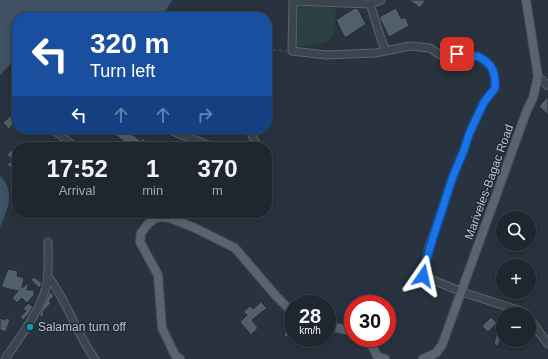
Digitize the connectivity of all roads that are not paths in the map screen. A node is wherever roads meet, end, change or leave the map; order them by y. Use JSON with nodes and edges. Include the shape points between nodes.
{"nodes":[{"id":1,"x":381,"y":0,"type":"edge"},
{"id":2,"x":526,"y":0,"type":"edge"},
{"id":3,"x":370,"y":4,"type":"junction"},
{"id":4,"x":386,"y":50,"type":"junction"},
{"id":5,"x":538,"y":76,"type":"junction"},
{"id":6,"x":548,"y":86,"type":"edge"},
{"id":7,"x":59,"y":134,"type":"edge"},
{"id":8,"x":180,"y":134,"type":"edge"},
{"id":9,"x":69,"y":142,"type":"edge"},
{"id":10,"x":200,"y":142,"type":"edge"},
{"id":11,"x":150,"y":218,"type":"edge"},
{"id":12,"x":170,"y":218,"type":"edge"},
{"id":13,"x":48,"y":242,"type":"dead end"},
{"id":14,"x":47,"y":275,"type":"junction"},
{"id":15,"x":462,"y":292,"type":"junction"},
{"id":16,"x":284,"y":304,"type":"edge"},
{"id":17,"x":508,"y":307,"type":"edge"},
{"id":18,"x":536,"y":328,"type":"edge"},
{"id":19,"x":548,"y":344,"type":"edge"},
{"id":20,"x":372,"y":347,"type":"edge"},
{"id":21,"x":5,"y":359,"type":"edge"},
{"id":22,"x":95,"y":359,"type":"edge"},
{"id":23,"x":180,"y":359,"type":"edge"},
{"id":24,"x":385,"y":359,"type":"edge"},
{"id":25,"x":423,"y":359,"type":"edge"}],
"edges":[{"from":1,"to":3,"type":"street"},
{"from":2,"to":5,"type":"main road","name":"Mariveles-Bagac Road"},
{"from":3,"to":4,"type":"street"},
{"from":3,"to":4,"type":"street","via":[[293,0],[292,51],[326,55],[375,53]]},
{"from":4,"to":15,"type":"street","via":[[410,46],[430,48],[440,55],[457,54],[469,58],[477,56],[492,69],[495,88],[484,102],[469,134],[452,179],[423,276]]},
{"from":5,"to":6,"type":"street"},
{"from":5,"to":15,"type":"main road","name":"Mariveles-Bagac Road","via":[[533,98]]},
{"from":7,"to":9,"type":"street"},
{"from":8,"to":10,"type":"street"},
{"from":11,"to":23,"type":"main road","via":[[141,233],[140,242],[158,275],[162,328],[175,355]]},
{"from":12,"to":16,"type":"main road","via":[[235,248]]},
{"from":13,"to":14,"type":"street"},
{"from":14,"to":21,"type":"street","via":[[47,283],[36,313]]},
{"from":14,"to":22,"type":"street","via":[[57,288]]},
{"from":15,"to":17,"type":"street"},
{"from":15,"to":25,"type":"main road","name":"Mariveles-Bagac Road","via":[[441,348]]},
{"from":18,"to":19,"type":"street"},
{"from":20,"to":24,"type":"main road","via":[[377,356]]}]}
